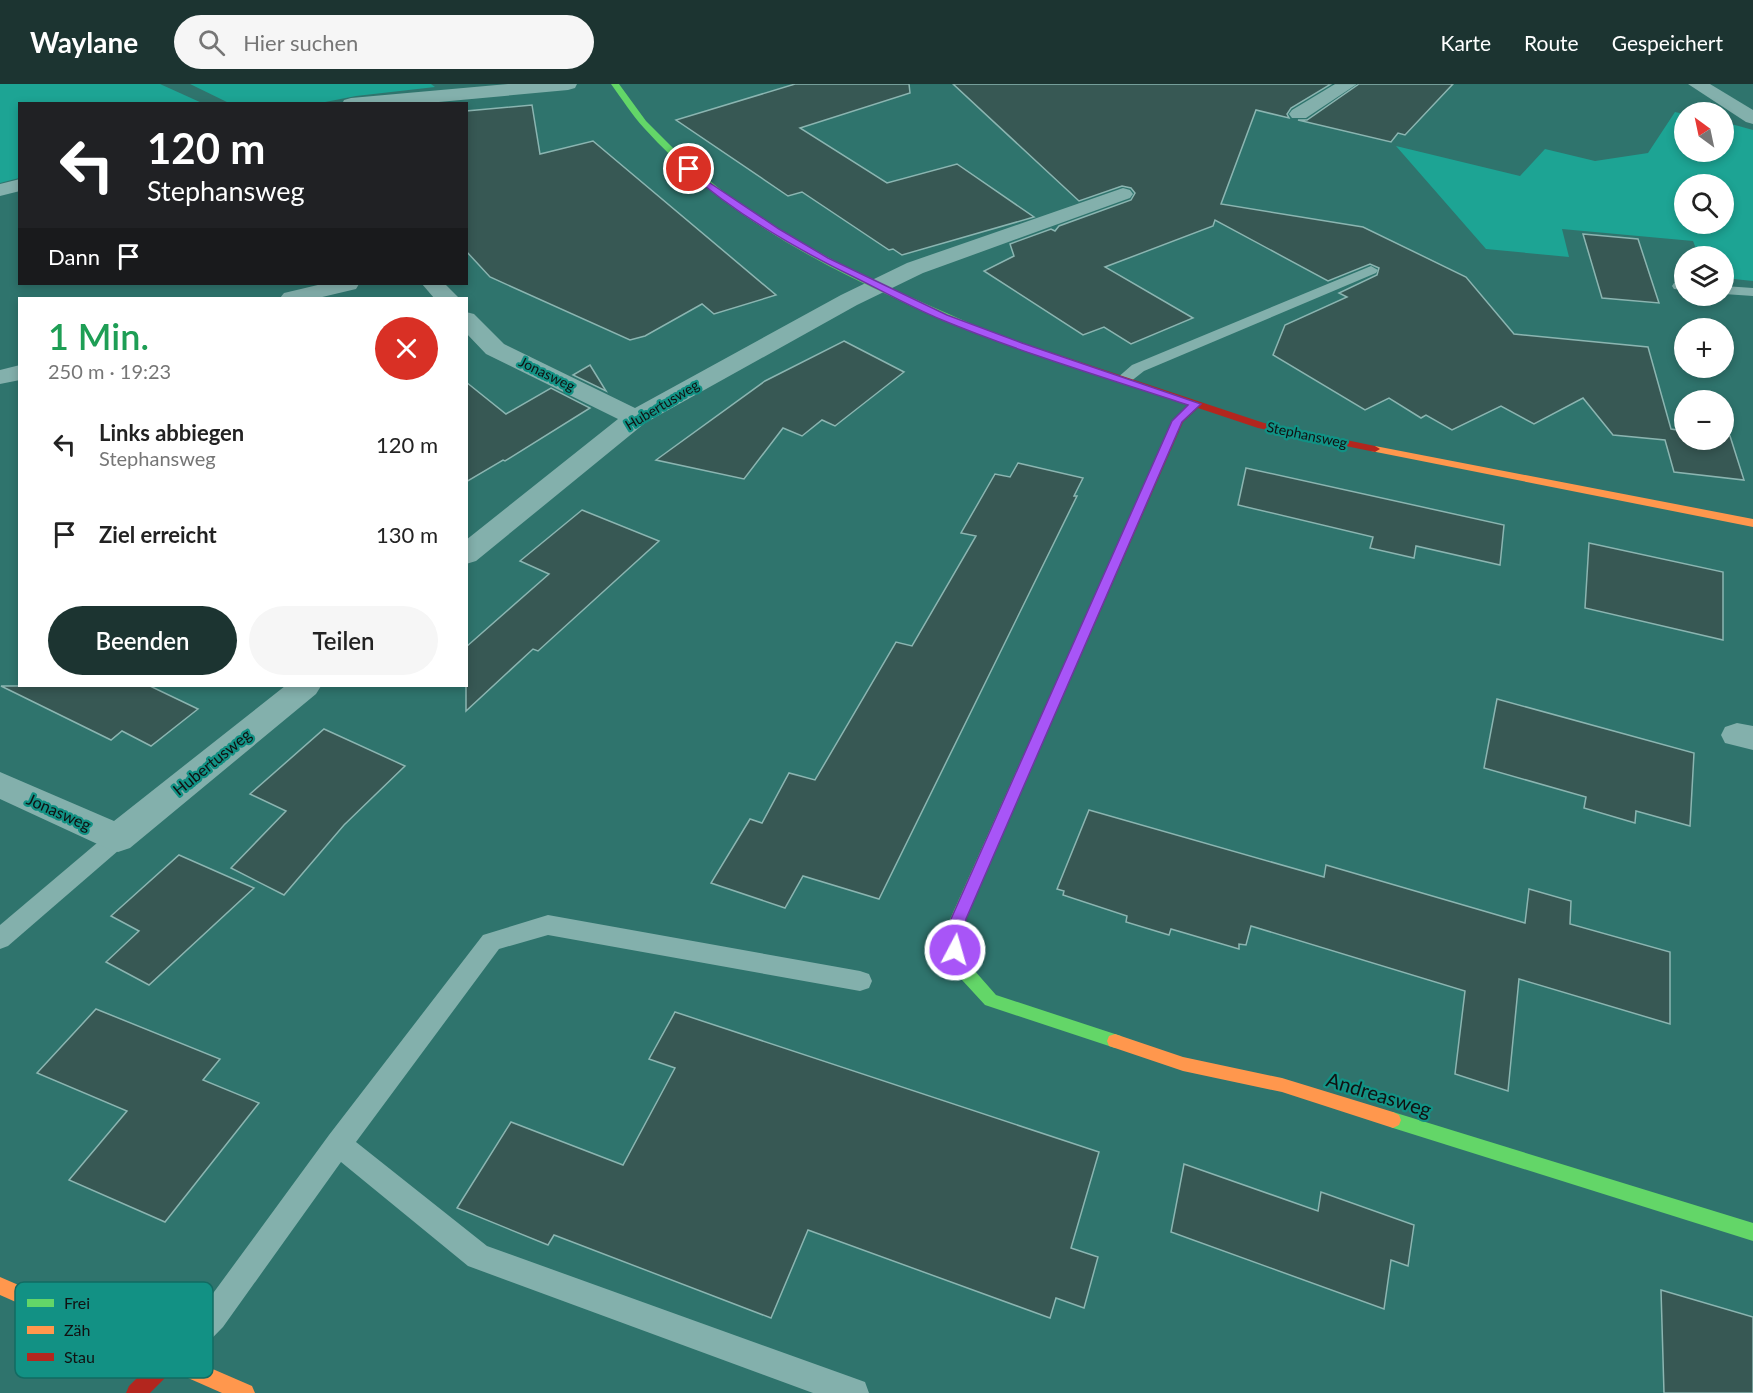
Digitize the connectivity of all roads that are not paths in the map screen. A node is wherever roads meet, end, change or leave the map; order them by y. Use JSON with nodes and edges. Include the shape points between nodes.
{"nodes":[{"id":1,"x":568,"y":84,"type":"edge"},
{"id":2,"x":615,"y":84,"type":"edge"},
{"id":3,"x":1348,"y":84,"type":"edge"},
{"id":4,"x":1697,"y":84,"type":"edge"},
{"id":5,"x":373,"y":102,"type":"edge"},
{"id":6,"x":1299,"y":114,"type":"dead end"},
{"id":7,"x":1753,"y":118,"type":"edge"},
{"id":8,"x":18,"y":186,"type":"edge"},
{"id":9,"x":0,"y":190,"type":"edge"},
{"id":10,"x":1123,"y":194,"type":"dead end"},
{"id":11,"x":1371,"y":270,"type":"dead end"},
{"id":12,"x":344,"y":285,"type":"edge"},
{"id":13,"x":434,"y":285,"type":"edge"},
{"id":14,"x":878,"y":285,"type":"junction"},
{"id":15,"x":1734,"y":291,"type":"edge"},
{"id":16,"x":1753,"y":292,"type":"edge"},
{"id":17,"x":296,"y":297,"type":"edge"},
{"id":18,"x":446,"y":297,"type":"edge"},
{"id":19,"x":468,"y":321,"type":"edge"},
{"id":20,"x":18,"y":372,"type":"edge"},
{"id":21,"x":0,"y":377,"type":"edge"},
{"id":22,"x":1124,"y":379,"type":"junction"},
{"id":23,"x":1196,"y":404,"type":"junction"},
{"id":24,"x":636,"y":418,"type":"junction"},
{"id":25,"x":1753,"y":523,"type":"edge"},
{"id":26,"x":470,"y":549,"type":"edge"},
{"id":27,"x":304,"y":687,"type":"edge"},
{"id":28,"x":0,"y":785,"type":"edge"},
{"id":29,"x":118,"y":838,"type":"junction"},
{"id":30,"x":0,"y":939,"type":"edge"},
{"id":31,"x":860,"y":981,"type":"dead end"},
{"id":32,"x":338,"y":1144,"type":"junction"},
{"id":33,"x":1753,"y":1232,"type":"edge"},
{"id":34,"x":0,"y":1286,"type":"edge"},
{"id":35,"x":15,"y":1293,"type":"edge"},
{"id":36,"x":213,"y":1317,"type":"edge"},
{"id":37,"x":151,"y":1378,"type":"edge"},
{"id":38,"x":209,"y":1378,"type":"edge"},
{"id":39,"x":136,"y":1393,"type":"edge"},
{"id":40,"x":245,"y":1393,"type":"edge"},
{"id":41,"x":854,"y":1393,"type":"edge"}],
"edges":[{"from":1,"to":5,"type":"street"},
{"from":2,"to":14,"type":"street","name":"Stephansweg","via":[[646,127],[707,184],[760,222]]},
{"from":3,"to":6,"type":"street"},
{"from":4,"to":7,"type":"street"},
{"from":8,"to":9,"type":"street"},
{"from":10,"to":14,"type":"street","via":[[915,268]]},
{"from":11,"to":22,"type":"lane","via":[[1138,368]]},
{"from":12,"to":17,"type":"street"},
{"from":13,"to":18,"type":"street"},
{"from":14,"to":22,"type":"street","name":"Stephansweg","via":[[944,317]]},
{"from":14,"to":24,"type":"street","name":"Hubertusweg"},
{"from":15,"to":16,"type":"lane"},
{"from":19,"to":24,"type":"street","name":"Jonasweg","via":[[495,349]]},
{"from":20,"to":21,"type":"street"},
{"from":22,"to":23,"type":"street","name":"Stephansweg"},
{"from":23,"to":25,"type":"street","name":"Stephansweg","via":[[1262,426]]},
{"from":23,"to":33,"type":"street","name":"Andreasweg","via":[[1178,421],[958,919],[955,950],[968,975],[991,1000],[1183,1064],[1282,1086]]},
{"from":24,"to":26,"type":"street","name":"Hubertusweg"},
{"from":27,"to":29,"type":"street","name":"Hubertusweg"},
{"from":28,"to":29,"type":"street","name":"Jonasweg"},
{"from":29,"to":30,"type":"lane"},
{"from":31,"to":32,"type":"lane","via":[[548,925],[491,942]]},
{"from":32,"to":36,"type":"lane"},
{"from":32,"to":41,"type":"lane","via":[[478,1257]]},
{"from":34,"to":35,"type":"street"},
{"from":37,"to":39,"type":"street"},
{"from":38,"to":40,"type":"street"}]}
